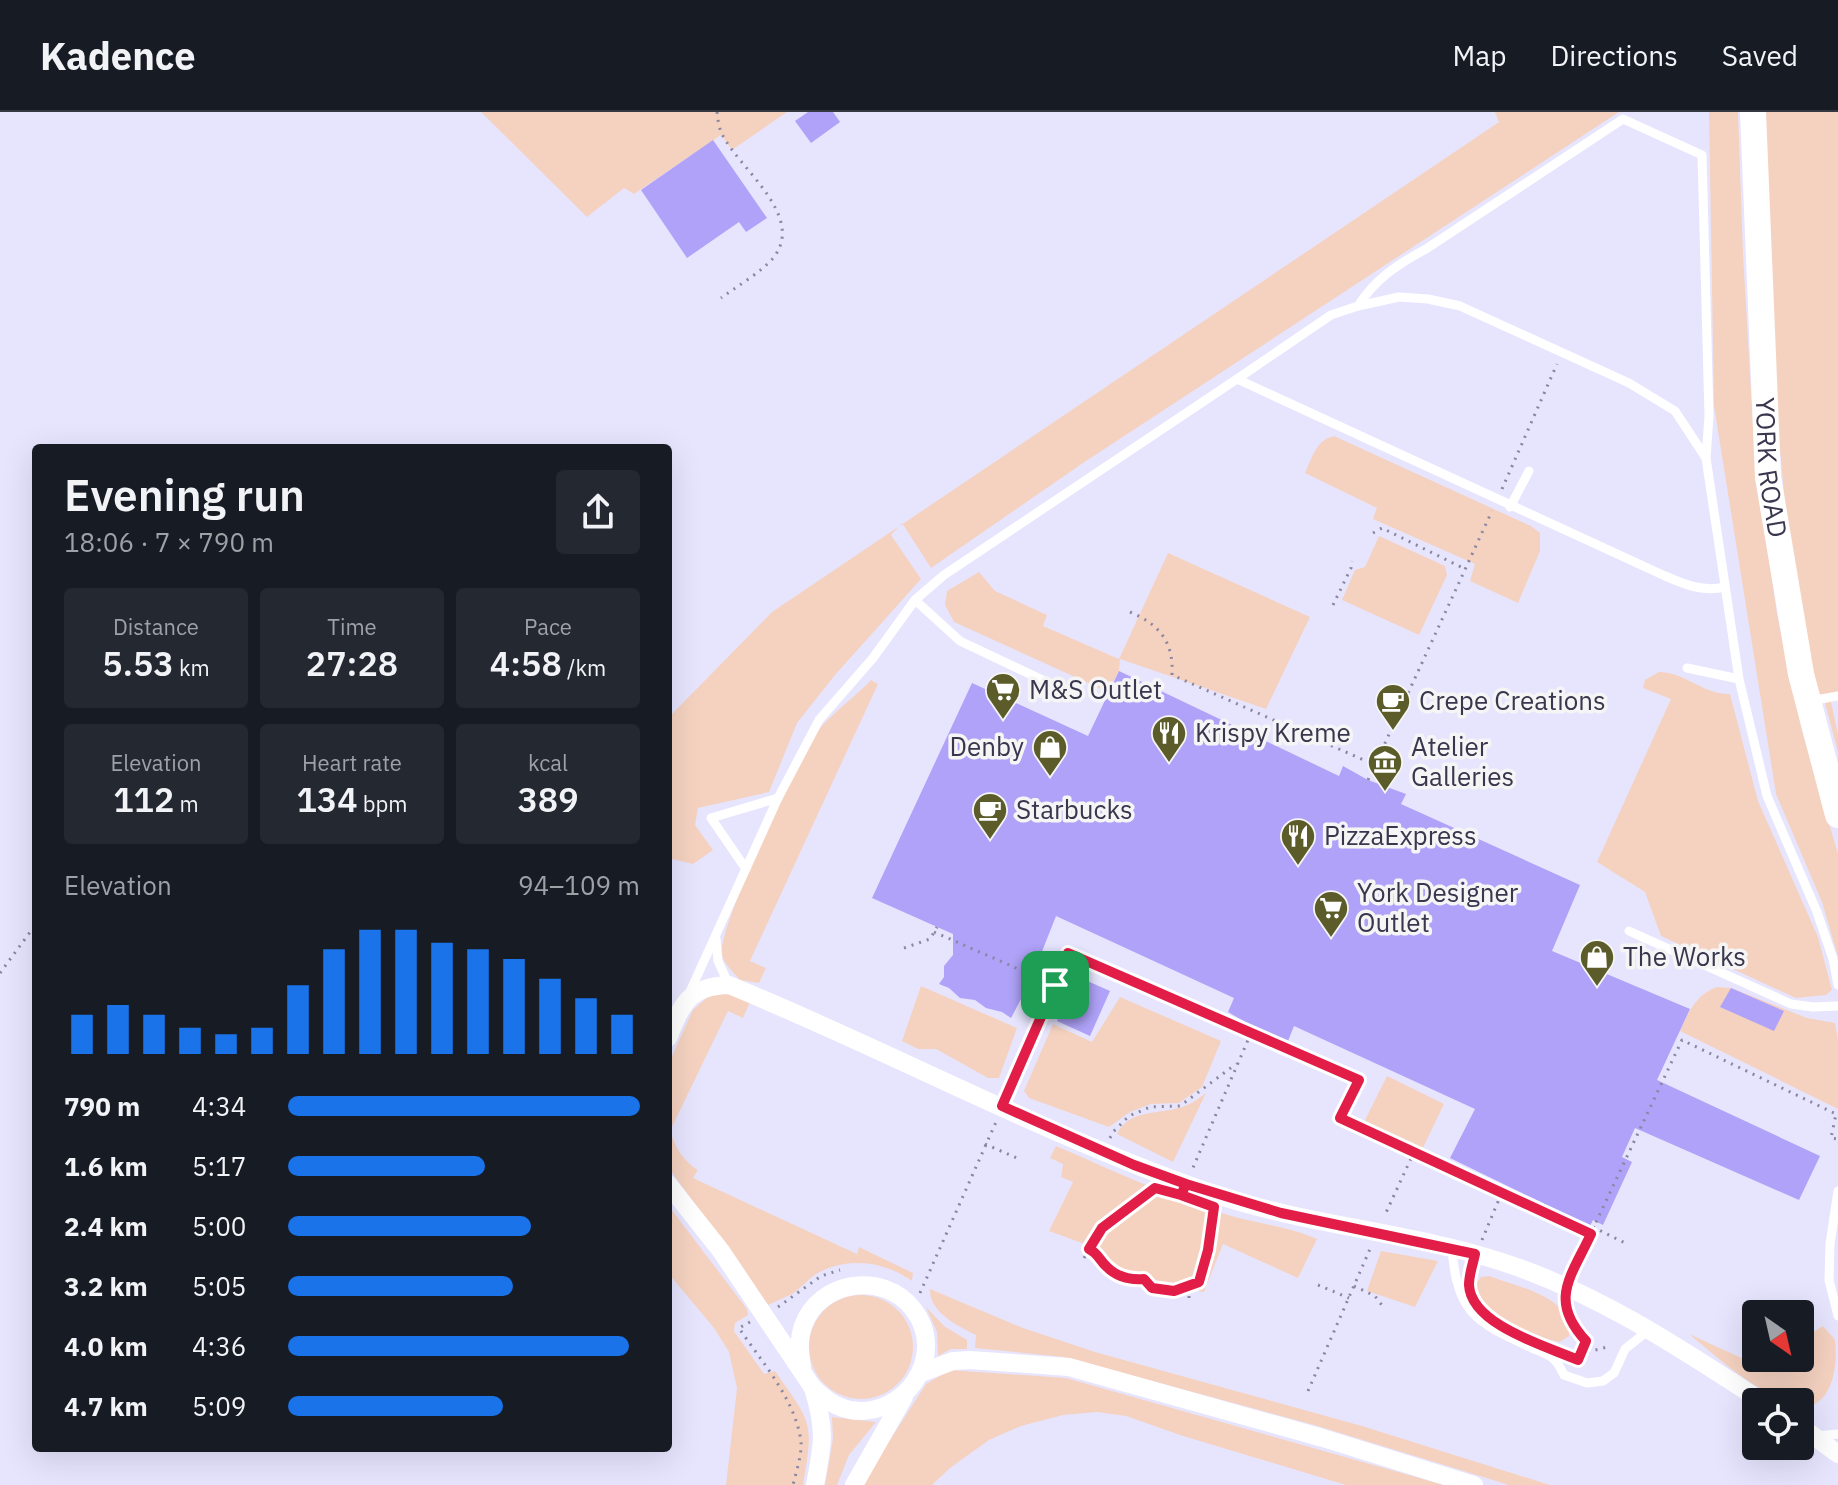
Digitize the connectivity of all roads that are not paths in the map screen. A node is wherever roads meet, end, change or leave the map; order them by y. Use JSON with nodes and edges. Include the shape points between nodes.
{"nodes":[{"id":1,"x":1753,"y":112,"type":"edge"},
{"id":2,"x":1358,"y":306,"type":"junction"},
{"id":3,"x":1237,"y":379,"type":"junction"},
{"id":4,"x":1706,"y":458,"type":"junction"},
{"id":5,"x":1529,"y":471,"type":"dead end"},
{"id":6,"x":1510,"y":507,"type":"junction"},
{"id":7,"x":1725,"y":587,"type":"junction"},
{"id":8,"x":915,"y":600,"type":"junction"},
{"id":9,"x":1687,"y":668,"type":"dead end"},
{"id":10,"x":1739,"y":679,"type":"junction"},
{"id":11,"x":1070,"y":693,"type":"dead end"},
{"id":12,"x":1838,"y":696,"type":"edge"},
{"id":13,"x":1808,"y":702,"type":"junction"},
{"id":14,"x":778,"y":798,"type":"junction"},
{"id":15,"x":1838,"y":815,"type":"edge"},
{"id":16,"x":746,"y":869,"type":"junction"},
{"id":17,"x":1629,"y":931,"type":"dead end"},
{"id":18,"x":716,"y":935,"type":"junction"},
{"id":19,"x":729,"y":985,"type":"junction"},
{"id":20,"x":1838,"y":985,"type":"edge"},
{"id":21,"x":686,"y":999,"type":"junction"},
{"id":22,"x":1838,"y":1006,"type":"edge"},
{"id":23,"x":672,"y":1029,"type":"edge"},
{"id":24,"x":672,"y":1189,"type":"edge"},
{"id":25,"x":1838,"y":1191,"type":"edge"},
{"id":26,"x":1452,"y":1248,"type":"junction"},
{"id":27,"x":1838,"y":1316,"type":"edge"},
{"id":28,"x":1650,"y":1329,"type":"junction"},
{"id":29,"x":802,"y":1368,"type":"junction"},
{"id":30,"x":921,"y":1373,"type":"junction"},
{"id":31,"x":813,"y":1388,"type":"junction"},
{"id":32,"x":1742,"y":1388,"type":"edge"},
{"id":33,"x":905,"y":1395,"type":"junction"},
{"id":34,"x":1814,"y":1432,"type":"edge"},
{"id":35,"x":1838,"y":1434,"type":"edge"},
{"id":36,"x":1814,"y":1436,"type":"edge"},
{"id":37,"x":1838,"y":1454,"type":"edge"},
{"id":38,"x":815,"y":1485,"type":"edge"},
{"id":39,"x":854,"y":1485,"type":"edge"},
{"id":40,"x":1474,"y":1485,"type":"edge"}],
"edges":[{"from":1,"to":13,"type":"main road","name":"YORK ROAD","via":[[1768,477]]},
{"from":2,"to":3,"type":"lane","via":[[1331,315]]},
{"from":2,"to":4,"type":"lane","via":[[1399,297],[1460,306],[1629,383],[1675,411]]},
{"from":2,"to":4,"type":"lane","via":[[1371,286],[1397,265],[1623,119],[1702,155]]},
{"from":3,"to":6,"type":"lane"},
{"from":3,"to":8,"type":"lane","via":[[944,575]]},
{"from":4,"to":7,"type":"lane"},
{"from":5,"to":6,"type":"lane"},
{"from":6,"to":7,"type":"lane","via":[[1691,587]]},
{"from":7,"to":10,"type":"lane"},
{"from":8,"to":11,"type":"lane","via":[[960,641]]},
{"from":8,"to":14,"type":"lane","via":[[819,720]]},
{"from":9,"to":10,"type":"lane"},
{"from":10,"to":20,"type":"lane","via":[[1767,796],[1817,912]]},
{"from":12,"to":13,"type":"lane"},
{"from":13,"to":15,"type":"main road","name":"YORK ROAD"},
{"from":14,"to":16,"type":"lane"},
{"from":14,"to":16,"type":"lane","via":[[711,818]]},
{"from":16,"to":18,"type":"lane"},
{"from":17,"to":22,"type":"lane","via":[[1791,1004]]},
{"from":18,"to":19,"type":"lane","via":[[718,961]]},
{"from":18,"to":21,"type":"lane"},
{"from":19,"to":21,"type":"street","via":[[710,985]]},
{"from":19,"to":26,"type":"street","via":[[1186,1184],[1281,1213]]},
{"from":21,"to":23,"type":"street"},
{"from":24,"to":29,"type":"street"},
{"from":25,"to":27,"type":"lane","via":[[1829,1268]]},
{"from":26,"to":28,"type":"street","via":[[1533,1273]]},
{"from":26,"to":28,"type":"lane","via":[[1460,1296],[1476,1318],[1556,1358],[1564,1375],[1587,1383],[1603,1381],[1614,1373],[1625,1349]]},
{"from":28,"to":32,"type":"street"},
{"from":29,"to":30,"type":"street","via":[[803,1324],[815,1305],[854,1284],[876,1285],[913,1309],[926,1351]]},
{"from":29,"to":31,"type":"street"},
{"from":30,"to":33,"type":"street"},
{"from":30,"to":40,"type":"street","via":[[970,1360],[1069,1367]]},
{"from":31,"to":33,"type":"street","via":[[848,1410],[888,1406]]},
{"from":31,"to":38,"type":"street","via":[[824,1440]]},
{"from":33,"to":39,"type":"street"},
{"from":34,"to":35,"type":"lane"},
{"from":36,"to":37,"type":"street"}]}
